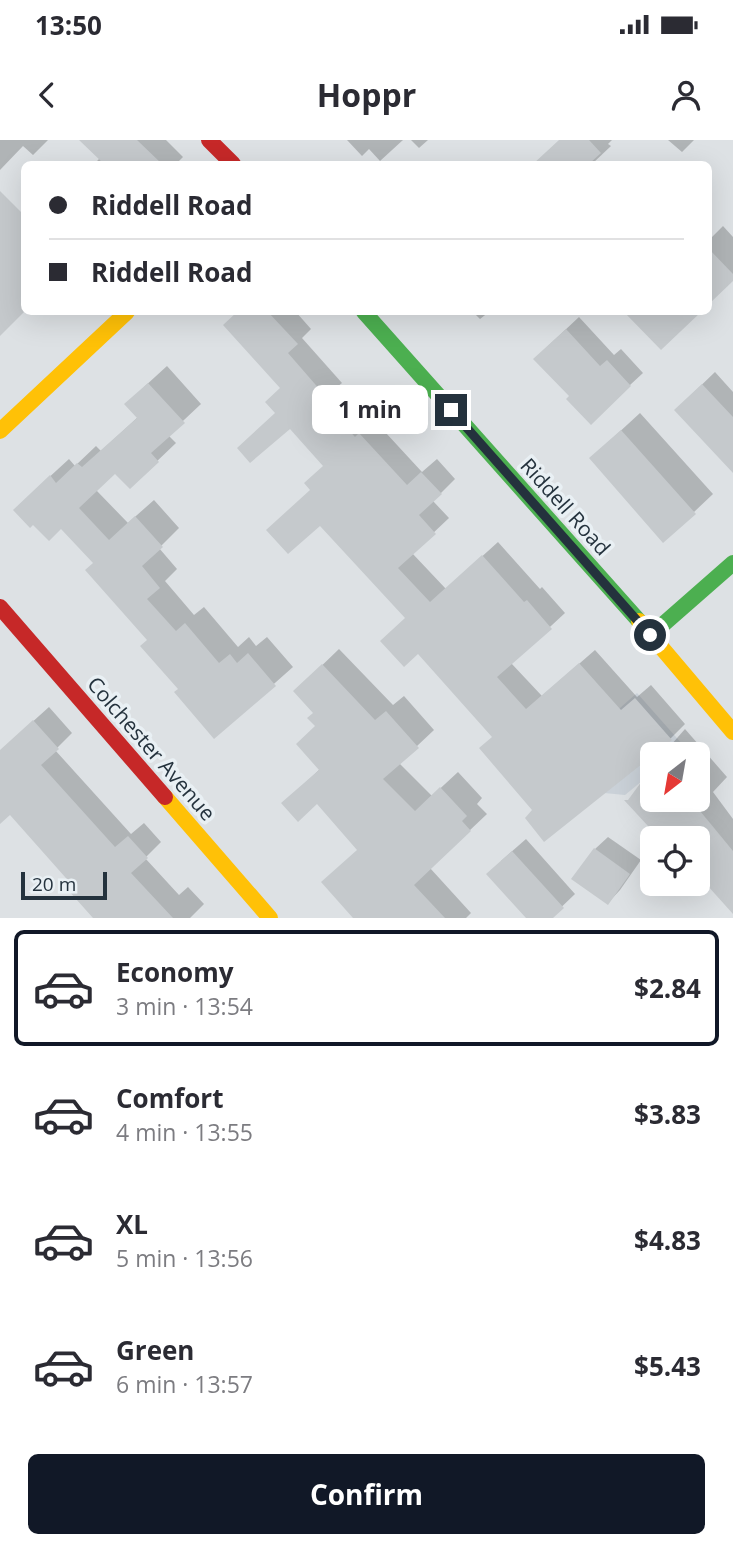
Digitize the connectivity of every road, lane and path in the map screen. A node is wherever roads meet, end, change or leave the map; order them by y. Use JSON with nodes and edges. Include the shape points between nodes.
{"nodes":[{"id":1,"x":209,"y":140,"type":"edge"},
{"id":2,"x":230,"y":161,"type":"edge"},
{"id":3,"x":124,"y":315,"type":"edge"},
{"id":4,"x":367,"y":315,"type":"edge"},
{"id":5,"x":0,"y":431,"type":"edge"},
{"id":6,"x":733,"y":563,"type":"edge"},
{"id":7,"x":0,"y":607,"type":"edge"},
{"id":8,"x":650,"y":635,"type":"junction"},
{"id":9,"x":733,"y":732,"type":"edge"},
{"id":10,"x":270,"y":918,"type":"edge"}],
"edges":[{"from":1,"to":2,"type":"street"},
{"from":3,"to":5,"type":"street"},
{"from":4,"to":8,"type":"street","name":"Riddell Road"},
{"from":6,"to":8,"type":"street"},
{"from":7,"to":10,"type":"street","name":"Colchester Avenue"},
{"from":8,"to":9,"type":"street","name":"Riddell Road"}]}
